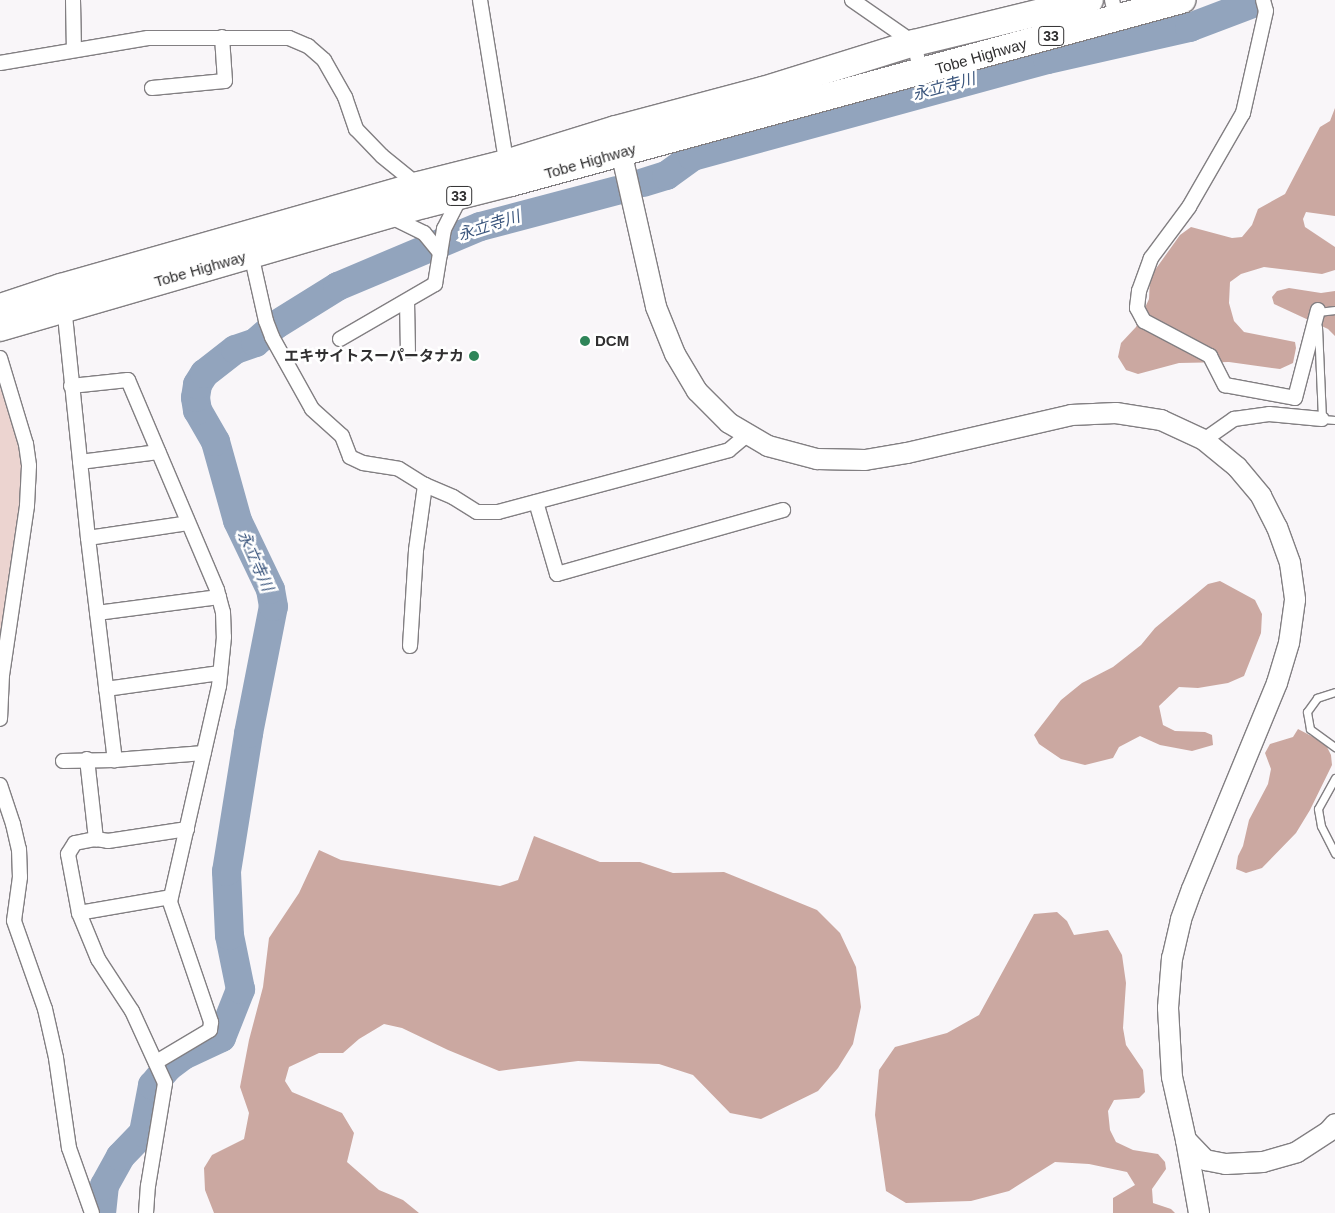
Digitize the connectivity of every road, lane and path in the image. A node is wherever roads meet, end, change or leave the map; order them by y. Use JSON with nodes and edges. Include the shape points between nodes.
{"nodes":[{"id":1,"x":72,"y":0,"type":"edge"},
{"id":2,"x":480,"y":0,"type":"edge"},
{"id":3,"x":852,"y":0,"type":"edge"},
{"id":4,"x":1090,"y":0,"type":"edge"},
{"id":5,"x":1182,"y":0,"type":"edge"},
{"id":6,"x":1263,"y":0,"type":"edge"},
{"id":7,"x":1114,"y":9,"type":"edge"},
{"id":8,"x":222,"y":37,"type":"junction"},
{"id":9,"x":914,"y":43,"type":"junction"},
{"id":10,"x":74,"y":50,"type":"junction"},
{"id":11,"x":0,"y":63,"type":"edge"},
{"id":12,"x":921,"y":72,"type":"junction"},
{"id":13,"x":152,"y":88,"type":"dead end"},
{"id":14,"x":619,"y":141,"type":"junction"},
{"id":15,"x":509,"y":173,"type":"junction"},
{"id":16,"x":421,"y":195,"type":"junction"},
{"id":17,"x":461,"y":196,"type":"junction"},
{"id":18,"x":388,"y":215,"type":"junction"},
{"id":19,"x":440,"y":253,"type":"junction"},
{"id":20,"x":251,"y":254,"type":"junction"},
{"id":21,"x":62,"y":297,"type":"junction"},
{"id":22,"x":407,"y":301,"type":"junction"},
{"id":23,"x":0,"y":306,"type":"edge"},
{"id":24,"x":1318,"y":310,"type":"junction"},
{"id":25,"x":1335,"y":310,"type":"edge"},
{"id":26,"x":0,"y":328,"type":"edge"},
{"id":27,"x":340,"y":339,"type":"dead end"},
{"id":28,"x":408,"y":351,"type":"dead end"},
{"id":29,"x":0,"y":358,"type":"edge"},
{"id":30,"x":71,"y":386,"type":"junction"},
{"id":31,"x":1328,"y":419,"type":"edge"},
{"id":32,"x":748,"y":434,"type":"junction"},
{"id":33,"x":1204,"y":440,"type":"junction"},
{"id":34,"x":158,"y":452,"type":"junction"},
{"id":35,"x":80,"y":462,"type":"junction"},
{"id":36,"x":425,"y":485,"type":"junction"},
{"id":37,"x":536,"y":502,"type":"junction"},
{"id":38,"x":784,"y":510,"type":"dead end"},
{"id":39,"x":188,"y":523,"type":"junction"},
{"id":40,"x":88,"y":538,"type":"junction"},
{"id":41,"x":218,"y":597,"type":"junction"},
{"id":42,"x":97,"y":613,"type":"junction"},
{"id":43,"x":410,"y":646,"type":"dead end"},
{"id":44,"x":220,"y":673,"type":"junction"},
{"id":45,"x":106,"y":689,"type":"junction"},
{"id":46,"x":1335,"y":692,"type":"edge"},
{"id":47,"x":0,"y":719,"type":"edge"},
{"id":48,"x":1335,"y":747,"type":"edge"},
{"id":49,"x":204,"y":753,"type":"junction"},
{"id":50,"x":88,"y":759,"type":"junction"},
{"id":51,"x":115,"y":760,"type":"junction"},
{"id":52,"x":63,"y":761,"type":"dead end"},
{"id":53,"x":1335,"y":778,"type":"edge"},
{"id":54,"x":0,"y":785,"type":"edge"},
{"id":55,"x":186,"y":829,"type":"junction"},
{"id":56,"x":96,"y":839,"type":"junction"},
{"id":57,"x":1335,"y":854,"type":"edge"},
{"id":58,"x":171,"y":897,"type":"junction"},
{"id":59,"x":79,"y":913,"type":"junction"},
{"id":60,"x":157,"y":1065,"type":"junction"},
{"id":61,"x":1335,"y":1124,"type":"edge"},
{"id":62,"x":1186,"y":1140,"type":"junction"},
{"id":63,"x":92,"y":1213,"type":"edge"},
{"id":64,"x":146,"y":1213,"type":"edge"},
{"id":65,"x":1199,"y":1213,"type":"edge"}],
"edges":[{"from":1,"to":10,"type":"street"},
{"from":2,"to":15,"type":"street"},
{"from":3,"to":9,"type":"street"},
{"from":4,"to":9,"type":"highway","name":"Tobe Highway","number":"33"},
{"from":5,"to":7,"type":"highway","name":"Tobe Highway","number":"33"},
{"from":6,"to":24,"type":"street","via":[[1266,11],[1243,113],[1189,207],[1151,258],[1139,291],[1137,308],[1144,321],[1210,356],[1225,385],[1295,398]]},
{"from":7,"to":12,"type":"highway","name":"Tobe Highway","number":"33"},
{"from":8,"to":10,"type":"street","via":[[148,38]]},
{"from":8,"to":13,"type":"street","via":[[225,81]]},
{"from":8,"to":16,"type":"street","via":[[289,38],[308,46],[324,60],[345,97],[356,129]]},
{"from":9,"to":12,"type":"street"},
{"from":9,"to":14,"type":"highway","name":"Tobe Highway","number":"33","via":[[763,90]]},
{"from":10,"to":11,"type":"street"},
{"from":12,"to":14,"type":"highway","name":"Tobe Highway","number":"33"},
{"from":14,"to":15,"type":"highway","name":"Tobe Highway","number":"33"},
{"from":14,"to":32,"type":"street","via":[[656,307],[675,354],[697,391],[729,423]]},
{"from":15,"to":16,"type":"highway","name":"Tobe Highway","number":"33"},
{"from":15,"to":17,"type":"highway","name":"Tobe Highway","number":"33"},
{"from":16,"to":17,"type":"highway","name":"Tobe Highway","number":"33"},
{"from":16,"to":18,"type":"highway","name":"Tobe Highway","number":"33"},
{"from":16,"to":21,"type":"highway","name":"Tobe Highway","number":"33"},
{"from":17,"to":19,"type":"street","via":[[444,229]]},
{"from":18,"to":19,"type":"street","via":[[424,233]]},
{"from":18,"to":20,"type":"highway","name":"Tobe Highway","number":"33"},
{"from":19,"to":22,"type":"street","via":[[435,284]]},
{"from":20,"to":21,"type":"highway","name":"Tobe Highway","number":"33"},
{"from":20,"to":36,"type":"street","via":[[272,336],[312,409],[342,436],[350,457],[399,469]]},
{"from":21,"to":23,"type":"highway","name":"Tobe Highway","number":"33"},
{"from":21,"to":26,"type":"highway","name":"Tobe Highway","number":"33"},
{"from":21,"to":30,"type":"street"},
{"from":22,"to":27,"type":"street"},
{"from":22,"to":28,"type":"street"},
{"from":24,"to":25,"type":"lane"},
{"from":24,"to":31,"type":"lane"},
{"from":29,"to":47,"type":"street","via":[[26,444],[29,466],[27,506],[2,675]]},
{"from":30,"to":34,"type":"street","via":[[128,380]]},
{"from":30,"to":35,"type":"street"},
{"from":31,"to":33,"type":"street","via":[[1269,414],[1234,419]]},
{"from":32,"to":33,"type":"street","via":[[768,446],[817,458],[865,460],[1071,415],[1116,413],[1161,420]]},
{"from":32,"to":37,"type":"street","via":[[729,450]]},
{"from":33,"to":62,"type":"street","via":[[1237,467],[1260,496],[1277,527],[1290,563],[1295,600],[1289,643],[1277,683],[1192,889],[1172,958],[1168,1008],[1172,1068]]},
{"from":34,"to":35,"type":"street"},
{"from":34,"to":39,"type":"street"},
{"from":35,"to":40,"type":"street"},
{"from":36,"to":37,"type":"street","via":[[477,512],[498,512]]},
{"from":36,"to":43,"type":"street","via":[[416,550]]},
{"from":37,"to":38,"type":"street","via":[[557,574]]},
{"from":39,"to":40,"type":"street"},
{"from":39,"to":41,"type":"street"},
{"from":40,"to":42,"type":"street"},
{"from":41,"to":42,"type":"street"},
{"from":41,"to":44,"type":"street","via":[[223,612],[224,637]]},
{"from":42,"to":45,"type":"street"},
{"from":44,"to":45,"type":"street"},
{"from":44,"to":49,"type":"street"},
{"from":45,"to":51,"type":"street"},
{"from":46,"to":48,"type":"lane","via":[[1317,698],[1307,712],[1310,728]]},
{"from":49,"to":51,"type":"street"},
{"from":49,"to":55,"type":"street"},
{"from":50,"to":51,"type":"street"},
{"from":50,"to":52,"type":"street"},
{"from":50,"to":56,"type":"street"},
{"from":53,"to":57,"type":"lane","via":[[1318,809],[1321,826]]},
{"from":54,"to":63,"type":"street","via":[[19,849],[20,877],[14,921],[45,1009],[56,1058],[69,1148]]},
{"from":55,"to":56,"type":"street","via":[[108,841]]},
{"from":55,"to":58,"type":"street"},
{"from":56,"to":59,"type":"street","via":[[75,843],[68,854]]},
{"from":58,"to":59,"type":"street"},
{"from":58,"to":60,"type":"street","via":[[211,1022],[210,1030]]},
{"from":59,"to":60,"type":"street","via":[[98,959],[132,1011]]},
{"from":60,"to":64,"type":"street","via":[[165,1083]]},
{"from":61,"to":62,"type":"street","via":[[1297,1152],[1264,1162],[1226,1164],[1205,1160]]},
{"from":62,"to":65,"type":"street"}]}
